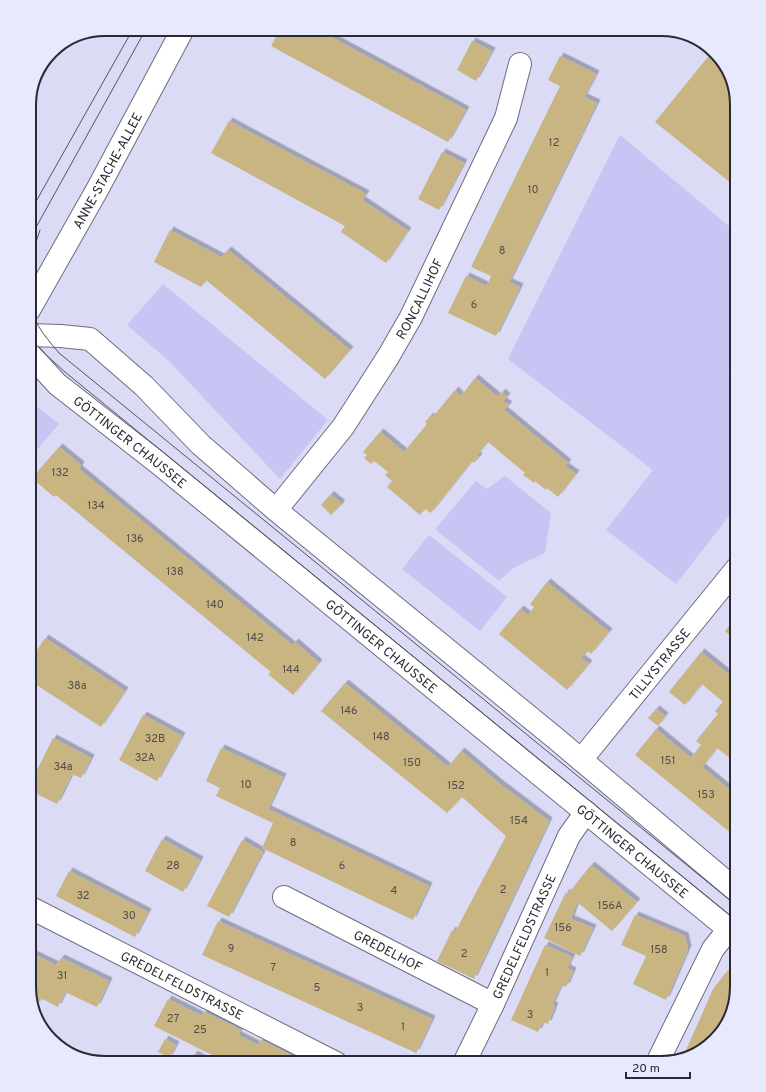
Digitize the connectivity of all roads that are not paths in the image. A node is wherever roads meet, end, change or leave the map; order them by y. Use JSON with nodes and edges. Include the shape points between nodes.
{"nodes":[{"id":1,"x":179,"y":36,"type":"edge"},
{"id":2,"x":520,"y":64,"type":"dead end"},
{"id":3,"x":36,"y":298,"type":"edge"},
{"id":4,"x":36,"y":335,"type":"edge"},
{"id":5,"x":36,"y":361,"type":"edge"},
{"id":6,"x":276,"y":510,"type":"junction"},
{"id":7,"x":730,"y":577,"type":"edge"},
{"id":8,"x":581,"y":760,"type":"junction"},
{"id":9,"x":586,"y":812,"type":"junction"},
{"id":10,"x":730,"y":885,"type":"edge"},
{"id":11,"x":284,"y":897,"type":"dead end"},
{"id":12,"x":36,"y":911,"type":"edge"},
{"id":13,"x":730,"y":930,"type":"edge"},
{"id":14,"x":730,"y":935,"type":"edge"},
{"id":15,"x":493,"y":1004,"type":"junction"},
{"id":16,"x":322,"y":1056,"type":"edge"},
{"id":17,"x":467,"y":1056,"type":"edge"},
{"id":18,"x":660,"y":1056,"type":"edge"}],
"edges":[{"from":1,"to":3,"type":"street","name":"ANNE-STACHE-ALLEE"},
{"from":2,"to":6,"type":"street","name":"RONCALLIHOF","via":[[506,118],[411,317],[343,427]]},
{"from":4,"to":6,"type":"street","via":[[90,339],[144,386],[201,445]]},
{"from":5,"to":9,"type":"street","name":"GÖTTINGER CHAUSSEE","via":[[57,384],[157,462]]},
{"from":6,"to":8,"type":"street"},
{"from":7,"to":8,"type":"street","name":"TILLYSTRASSE"},
{"from":8,"to":10,"type":"street"},
{"from":9,"to":13,"type":"street","name":"GÖTTINGER CHAUSSEE"},
{"from":9,"to":15,"type":"street","name":"GREDELFELDSTRASSE","via":[[569,836]]},
{"from":11,"to":15,"type":"street","name":"GREDELHOF"},
{"from":12,"to":16,"type":"street","name":"GREDELFELDSTRASSE"},
{"from":14,"to":18,"type":"street","via":[[713,949]]},
{"from":15,"to":17,"type":"street","name":"GREDELFELDSTRASSE"}]}
